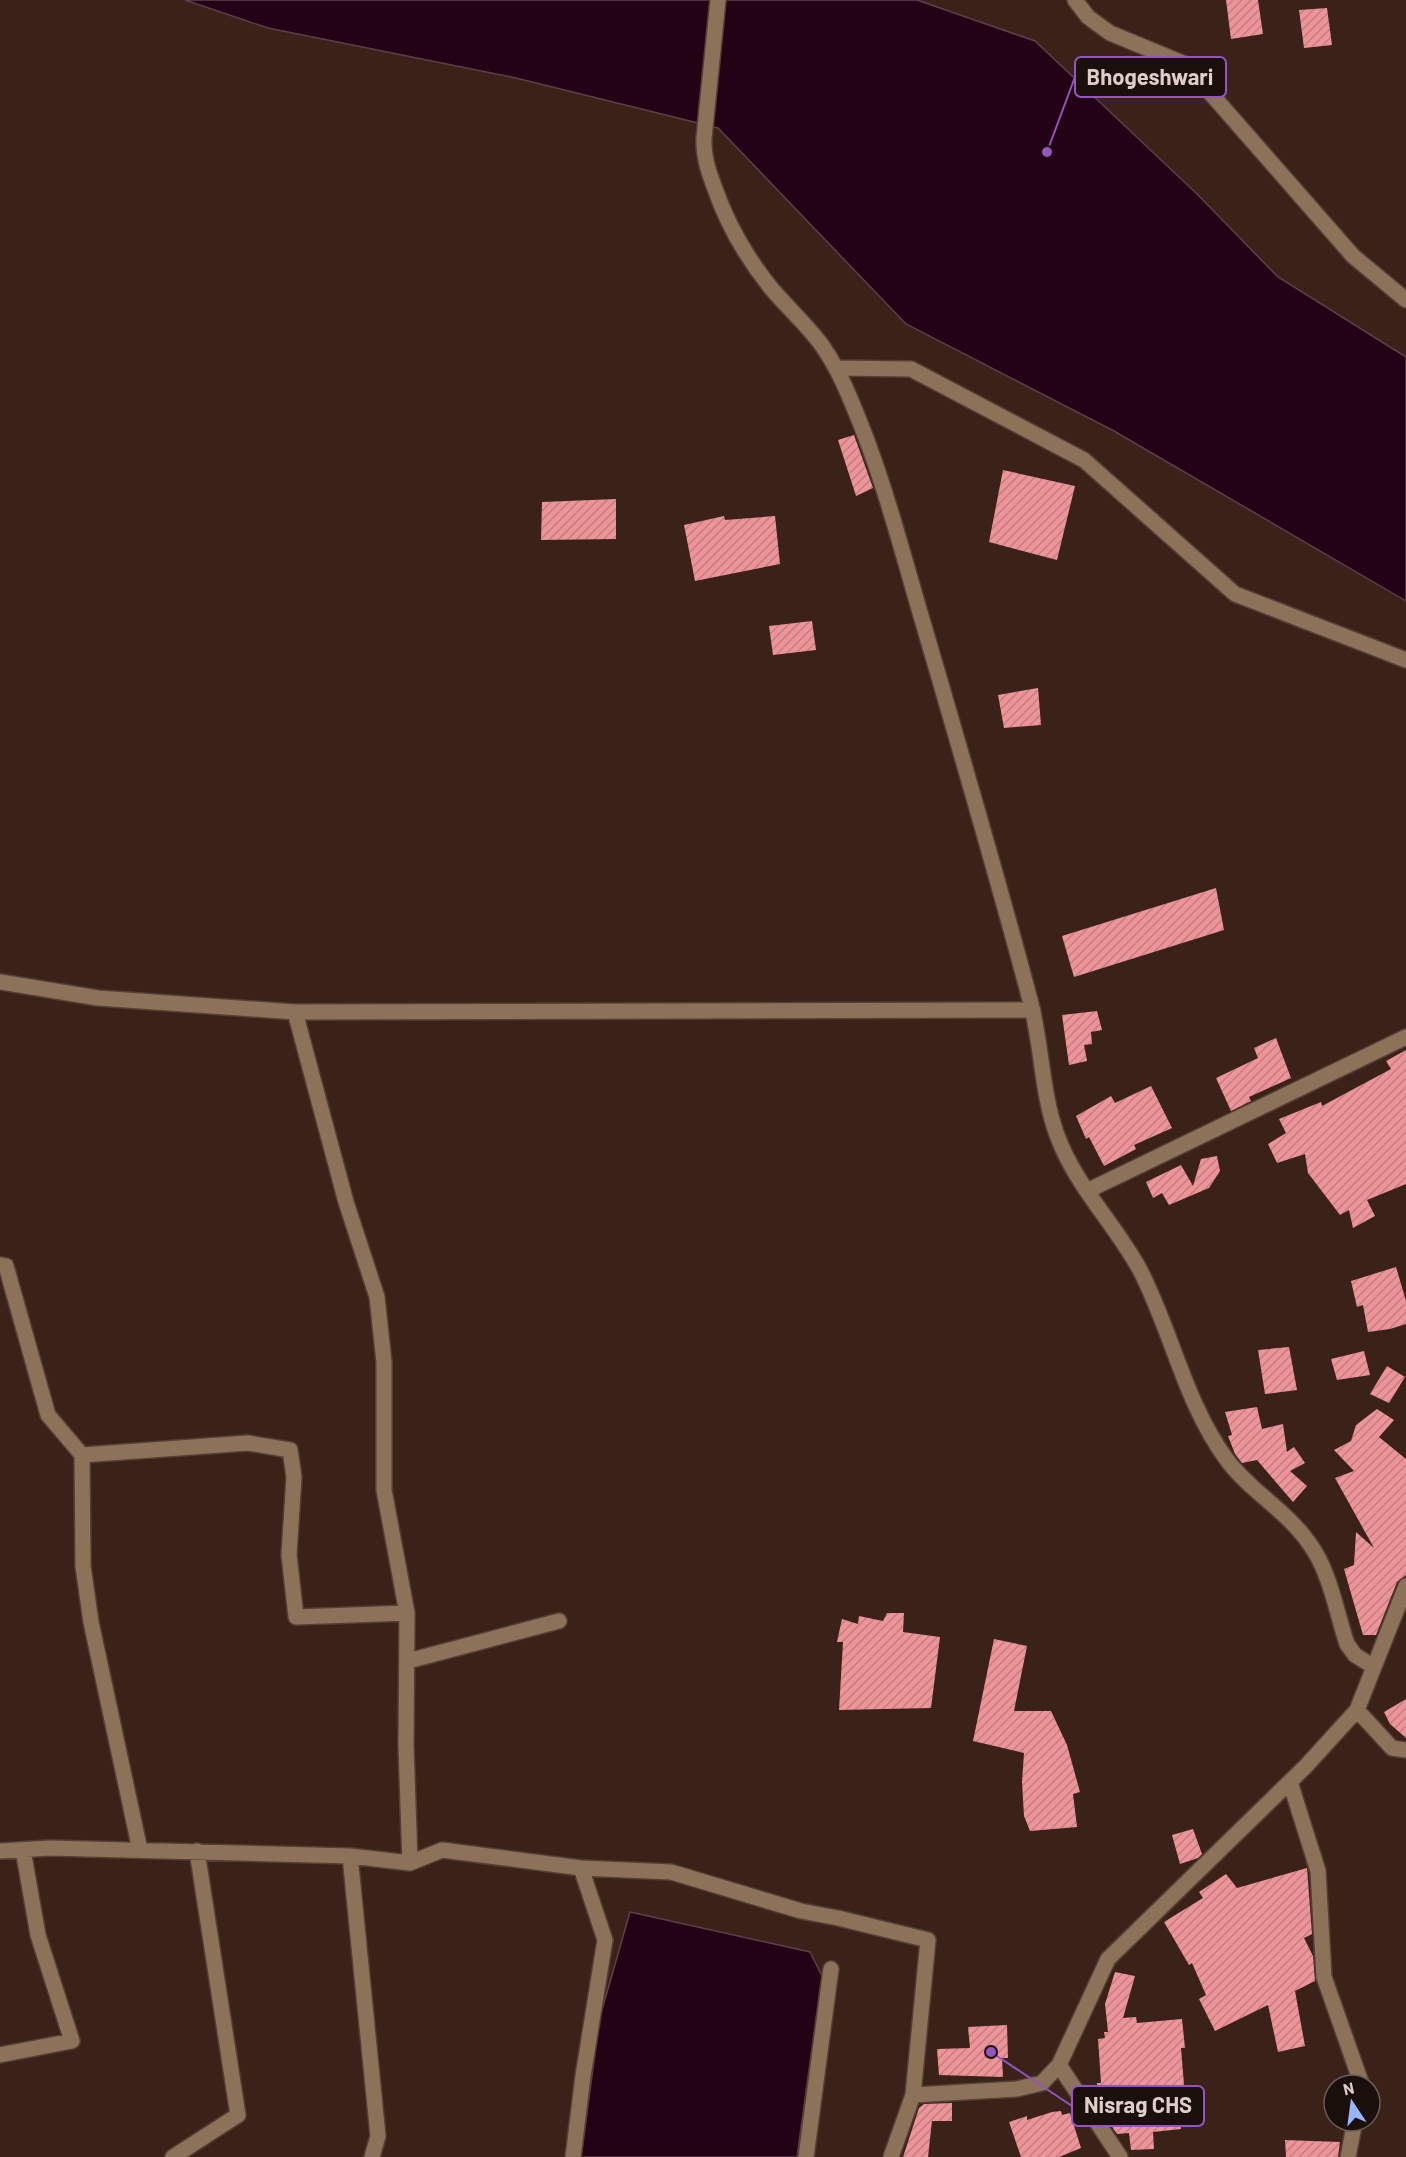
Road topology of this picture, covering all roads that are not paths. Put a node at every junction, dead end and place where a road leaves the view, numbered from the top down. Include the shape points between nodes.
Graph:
1 (718, 0) edge
2 (1074, 0) edge
3 (1406, 300) edge
4 (836, 368) junction
5 (1406, 660) edge
6 (0, 981) edge
7 (1033, 1010) junction
8 (295, 1012) junction
9 (1406, 1037) edge
10 (1088, 1191) junction
11 (0, 1265) edge
12 (82, 1455) junction
13 (1406, 1586) edge
14 (407, 1613) junction
15 (559, 1621) dead end
16 (408, 1661) junction
17 (1374, 1667) junction
18 (1357, 1710) junction
19 (1406, 1750) edge
20 (1290, 1782) junction
21 (23, 1850) junction
22 (140, 1850) junction
23 (0, 1851) edge
24 (197, 1851) junction
25 (350, 1856) junction
26 (410, 1863) junction
27 (582, 1868) junction
28 (831, 1969) dead end
29 (0, 2055) edge
30 (1059, 2065) junction
31 (1358, 2073) edge
32 (913, 2095) junction
33 (1353, 2133) edge
34 (173, 2157) edge
35 (372, 2157) edge
36 (573, 2157) edge
37 (806, 2157) edge
38 (891, 2157) edge
39 (1120, 2157) edge
40 (1348, 2157) edge

1 - 4 street via 704,158 740,244
2 - 3 street via 1088,17 1110,33 1185,64 1353,256
4 - 5 street via 911,369 1083,460 1235,594
4 - 7 street via 882,484
6 - 8 street via 98,998
7 - 8 street
7 - 10 street via 1055,1131
8 - 14 street via 346,1202 377,1297 384,1362 384,1490
9 - 10 street
10 - 17 street via 1140,1270 1212,1436 1228,1461 1310,1544 1321,1563 1347,1644 1355,1655
11 - 12 street via 6,1266 48,1415
12 - 14 street via 248,1443 290,1450 294,1477 289,1555 297,1617
12 - 22 street via 83,1566
13 - 17 street
14 - 16 street
15 - 16 street
16 - 26 street
17 - 18 street
18 - 19 street via 1392,1748
18 - 20 street
20 - 30 street via 1108,1959
20 - 31 street via 1318,1871 1324,1977
21 - 22 street
21 - 23 street
21 - 29 street via 38,1935 72,2041
22 - 24 street
24 - 25 street
24 - 34 street via 238,2115
25 - 26 street
25 - 35 street via 378,2136
26 - 27 street via 442,1850
27 - 32 street via 671,1872 801,1911 928,1940
27 - 36 street via 605,1940
28 - 37 street
30 - 32 street via 1042,2083 1017,2089
30 - 39 street
32 - 38 street
33 - 40 street

